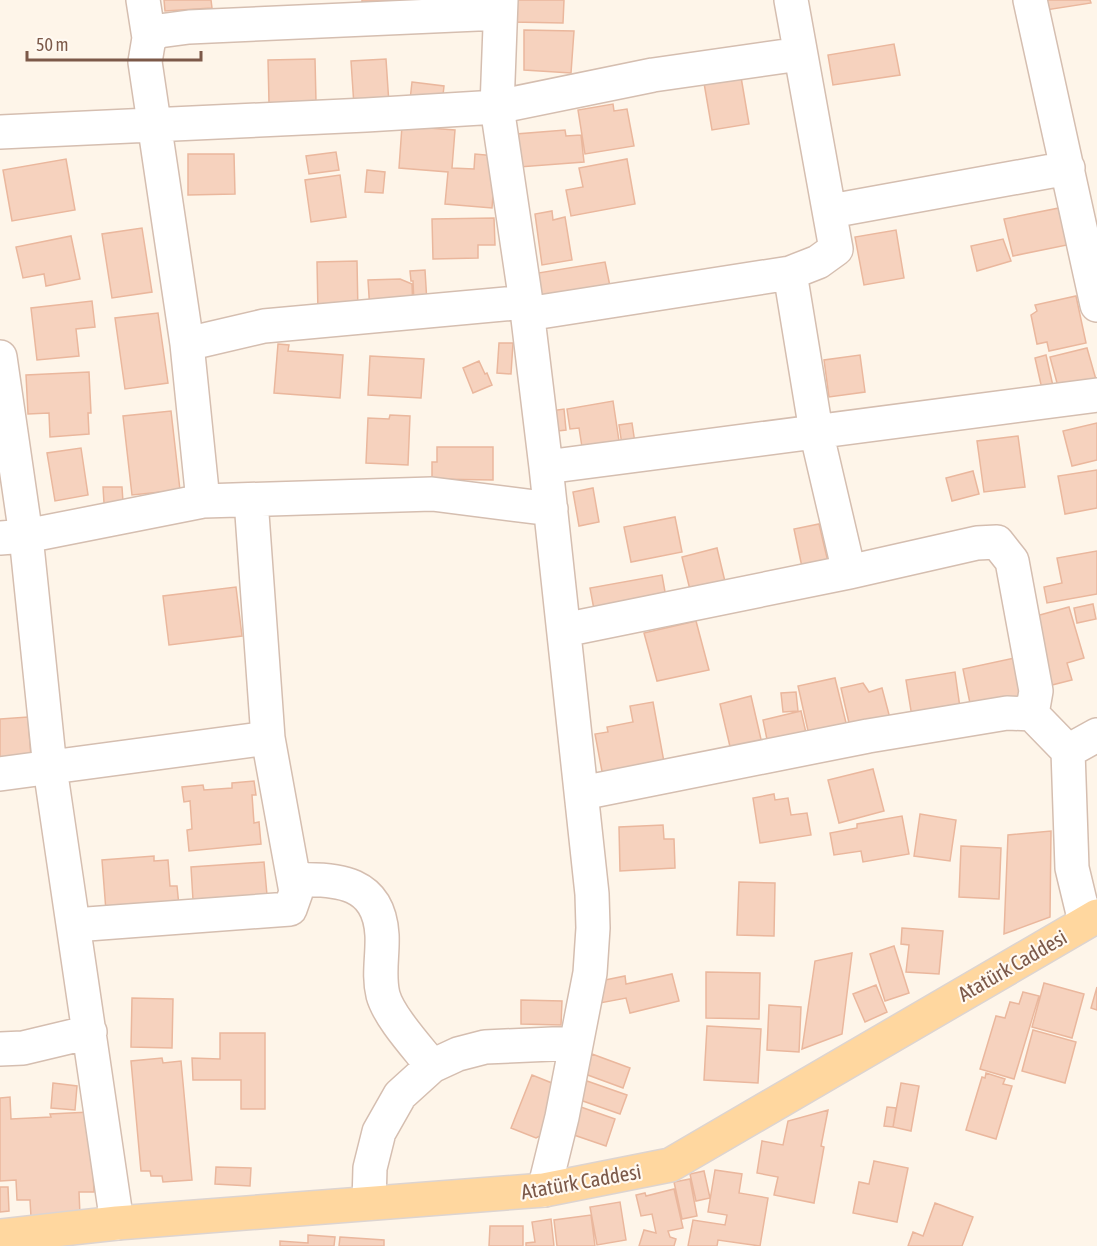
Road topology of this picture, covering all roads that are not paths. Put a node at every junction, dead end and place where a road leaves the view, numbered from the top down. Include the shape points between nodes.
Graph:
1 (143, 0) edge
2 (791, 0) edge
3 (1030, 0) edge
4 (500, 6) edge
5 (148, 38) junction
6 (800, 54) junction
7 (497, 107) junction
8 (155, 124) junction
9 (0, 132) edge
10 (1068, 168) junction
11 (831, 212) junction
12 (790, 273) junction
13 (1097, 305) edge
14 (526, 308) junction
15 (187, 344) junction
16 (0, 357) edge
17 (1097, 395) edge
18 (816, 431) junction
19 (546, 467) junction
20 (251, 500) junction
21 (203, 501) junction
22 (551, 508) junction
23 (13, 537) edge
24 (849, 572) junction
25 (564, 630) junction
26 (1032, 714) junction
27 (1097, 735) edge
28 (268, 738) junction
29 (1068, 752) junction
30 (50, 768) junction
31 (0, 774) edge
32 (582, 793) junction
33 (295, 880) junction
34 (1091, 919) edge
35 (74, 925) junction
36 (90, 1032) junction
37 (575, 1043) junction
38 (0, 1049) edge
39 (432, 1066) junction
40 (544, 1190) junction
41 (369, 1203) junction
42 (117, 1223) junction
43 (0, 1236) edge

1 - 5 street
2 - 6 street
3 - 10 street
4 - 5 street via 189,27 159,31
4 - 7 street
5 - 8 street via 145,62
6 - 7 street via 653,75
6 - 11 street
7 - 8 street
7 - 14 street
8 - 9 street
8 - 15 street
10 - 11 street
10 - 13 street
11 - 12 street via 836,249
12 - 14 street
12 - 18 street
14 - 15 street via 264,326
14 - 19 street
15 - 21 street
16 - 23 street
17 - 18 street
18 - 19 street
18 - 24 street
19 - 22 street
20 - 21 street
20 - 22 street via 432,495
20 - 28 street
21 - 23 street
22 - 25 street
23 - 30 street
24 - 25 street
24 - 26 street via 997,542 1012,561 1036,691
25 - 32 street
26 - 29 street
26 - 32 street via 1007,713 868,736
27 - 29 street
28 - 30 street
28 - 33 street
29 - 34 street via 1072,868
30 - 31 street
30 - 35 street
32 - 37 street via 593,928 590,973
33 - 35 street via 296,892 290,909
33 - 39 street via 341,881 355,887 372,903 380,918 383,995
34 - 40 main road, Atatürk Caddesi via 670,1165
35 - 36 street
36 - 38 street via 23,1048
36 - 42 street
37 - 39 street via 486,1047
37 - 40 street
39 - 41 street via 400,1095 379,1132 370,1168
40 - 41 main road, Atatürk Caddesi
41 - 42 main road, Atatürk Caddesi
42 - 43 main road, Atatürk Caddesi

